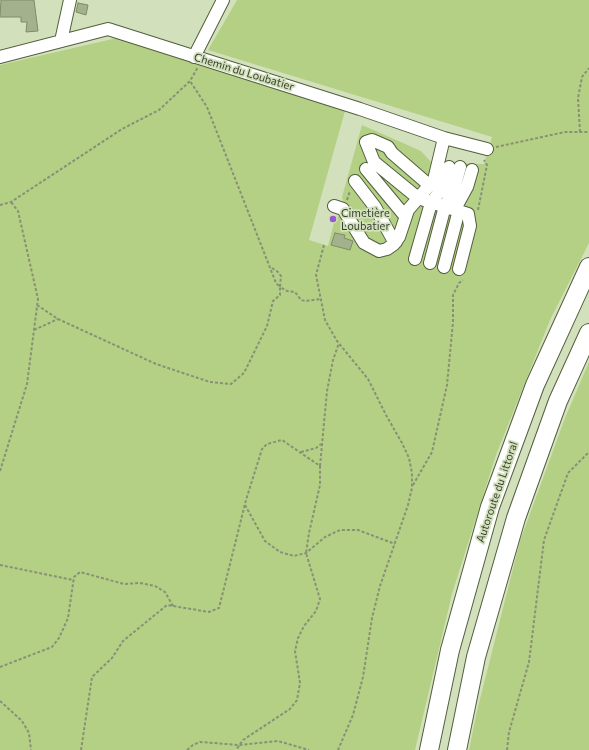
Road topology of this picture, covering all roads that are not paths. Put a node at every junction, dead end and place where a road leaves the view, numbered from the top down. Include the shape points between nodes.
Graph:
1 (70, 0) edge
2 (223, 0) edge
3 (61, 41) junction
4 (0, 57) edge
5 (198, 58) junction
6 (444, 138) junction
7 (484, 148) road end
8 (366, 169) dead end
9 (355, 181) dead end
10 (429, 185) junction
11 (418, 198) junction
12 (432, 203) junction
13 (334, 206) dead end
14 (453, 208) junction
15 (405, 216) junction
16 (396, 242) junction
17 (415, 259) dead end
18 (430, 263) dead end
19 (444, 267) dead end
20 (589, 267) edge
21 (461, 274) road end
22 (589, 333) edge
23 (429, 750) edge
24 (457, 750) edge

1 - 3 street
2 - 5 street
3 - 4 street, Chemin du Loubatier
3 - 5 street, Chemin du Loubatier via 108,29
5 - 6 street, Chemin du Loubatier
6 - 7 street, Chemin du Loubatier
6 - 10 street via 437,173
8 - 15 street
9 - 16 street
10 - 11 street
10 - 11 street via 388,147 372,140 366,142 374,162
11 - 12 street
11 - 15 street
12 - 14 street
12 - 14 street via 460,168 468,187
12 - 17 street
13 - 16 street via 343,209 360,237 371,248 387,249
14 - 18 street
14 - 19 street
14 - 21 street via 468,214 470,219
15 - 16 street
20 - 23 highway, Autoroute du Littoral via 536,385 490,507 450,650
22 - 24 highway via 558,400 516,518 476,657

